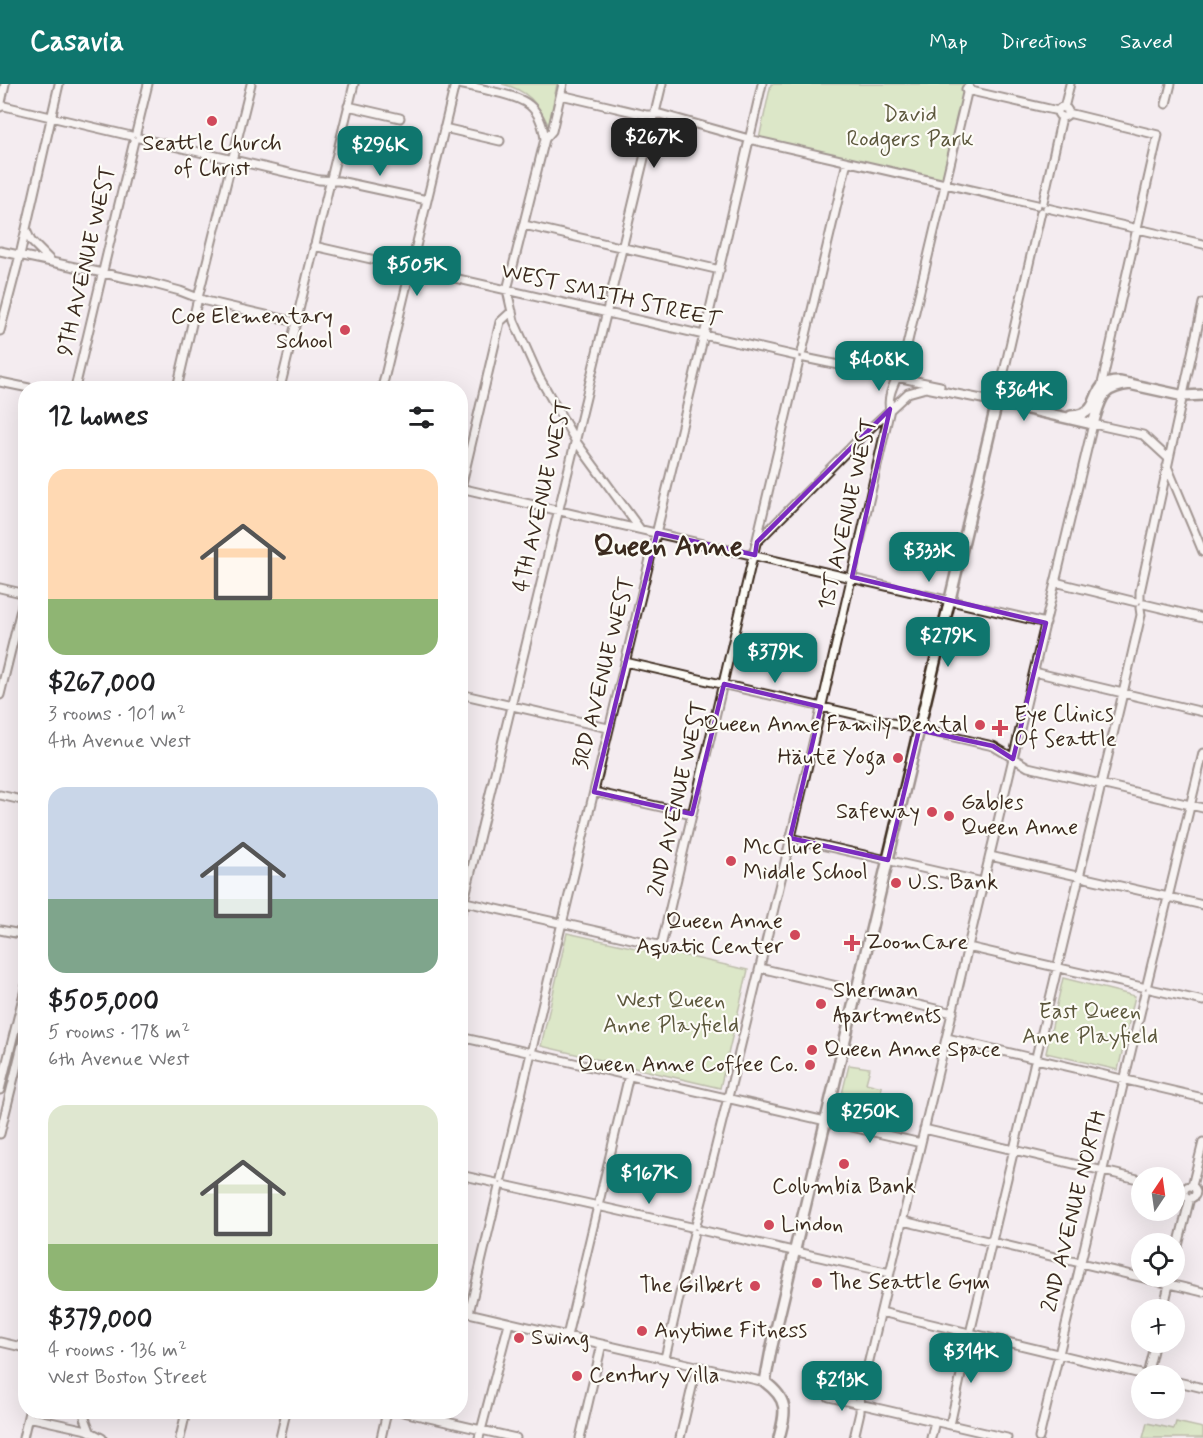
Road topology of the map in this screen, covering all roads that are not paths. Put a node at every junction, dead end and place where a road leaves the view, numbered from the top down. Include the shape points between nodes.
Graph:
1 (5, 84) edge
2 (59, 84) edge
3 (148, 84) edge
4 (251, 84) edge
5 (354, 84) edge
6 (456, 84) edge
7 (563, 84) edge
8 (662, 84) edge
9 (762, 84) edge
10 (1070, 84) edge
11 (1171, 84) edge
12 (969, 89) edge
13 (561, 95) junction
14 (1166, 104) dead end
15 (0, 106) edge
16 (348, 106) junction
17 (1063, 112) junction
18 (654, 114) junction
19 (52, 117) junction
20 (400, 118) dead end
21 (444, 128) junction
22 (135, 137) junction
23 (545, 139) junction
24 (749, 139) junction
25 (500, 141) dead end
26 (233, 159) junction
27 (847, 162) junction
28 (330, 180) junction
29 (945, 184) junction
30 (427, 200) junction
31 (1042, 207) junction
32 (524, 225) junction
33 (1138, 228) junction
34 (26, 229) junction
35 (1203, 244) edge
36 (314, 246) junction
37 (623, 248) junction
38 (0, 251) edge
39 (20, 255) junction
40 (53, 262) junction
41 (411, 268) junction
42 (720, 270) junction
43 (103, 273) junction
44 (507, 290) junction
45 (198, 298) junction
46 (1203, 303) edge
47 (512, 311) junction
48 (606, 313) junction
49 (296, 322) junction
50 (0, 331) edge
51 (704, 335) junction
52 (800, 357) junction
53 (897, 378) junction
54 (77, 381) edge
55 (179, 381) edge
56 (282, 381) edge
57 (384, 381) edge
58 (0, 382) edge
59 (1131, 384) junction
60 (18, 386) edge
61 (1101, 387) junction
62 (959, 393) junction
63 (1203, 395) edge
64 (1184, 396) junction
65 (997, 402) junction
66 (890, 409) junction
67 (1057, 416) junction
68 (1093, 424) junction
69 (575, 440) junction
70 (468, 460) edge
71 (1168, 462) junction
72 (468, 490) edge
73 (559, 510) junction
74 (640, 529) junction
75 (657, 533) junction
76 (758, 542) junction
77 (1203, 552) edge
78 (755, 555) junction
79 (852, 577) junction
80 (1055, 582) junction
81 (0, 588) edge
82 (18, 591) edge
83 (950, 600) junction
84 (1140, 603) junction
85 (1203, 618) edge
86 (18, 621) edge
87 (1046, 623) junction
88 (625, 662) junction
89 (1034, 672) junction
90 (724, 684) junction
91 (1123, 693) junction
92 (0, 695) edge
93 (468, 696) edge
94 (512, 706) junction
95 (821, 707) junction
96 (1203, 712) edge
97 (609, 728) junction
98 (919, 729) junction
99 (1203, 753) edge
100 (1013, 759) junction
101 (1102, 784) junction
102 (594, 792) junction
103 (0, 795) edge
104 (18, 799) edge
105 (1191, 805) junction
106 (1203, 808) edge
107 (692, 814) junction
108 (790, 838) junction
109 (990, 856) junction
110 (888, 860) junction
111 (1079, 877) junction
112 (468, 878) edge
113 (983, 882) junction
114 (1168, 897) junction
115 (468, 903) edge
116 (1203, 905) edge
117 (562, 924) junction
118 (0, 930) edge
119 (18, 934) edge
120 (968, 947) junction
121 (760, 968) junction
122 (1058, 968) junction
123 (1146, 988) junction
124 (856, 990) junction
125 (1203, 1001) edge
126 (18, 1013) edge
127 (953, 1013) junction
128 (947, 1038) junction
129 (468, 1039) edge
130 (531, 1053) junction
131 (1036, 1059) junction
132 (18, 1061) edge
133 (2, 1068) edge
134 (629, 1075) junction
135 (1125, 1079) junction
136 (0, 1090) edge
137 (727, 1098) junction
138 (1203, 1098) edge
139 (825, 1121) junction
140 (924, 1129) junction
141 (0, 1134) edge
142 (1203, 1142) edge
143 (921, 1143) junction
144 (1015, 1150) junction
145 (1103, 1171) junction
146 (468, 1177) edge
147 (1131, 1177) edge
148 (500, 1183) junction
149 (1195, 1193) edge
150 (598, 1206) junction
151 (903, 1221) junction
152 (695, 1229) junction
153 (1183, 1233) edge
154 (993, 1242) junction
155 (794, 1252) junction
156 (1080, 1263) junction
157 (890, 1273) junction
158 (1131, 1273) edge
159 (1185, 1285) edge
160 (1203, 1292) edge
161 (881, 1312) junction
162 (469, 1313) joint
163 (509, 1323) junction
164 (970, 1333) junction
165 (567, 1336) junction
166 (0, 1342) edge
167 (602, 1344) junction
168 (18, 1346) edge
169 (1058, 1354) junction
170 (664, 1358) junction
171 (698, 1366) junction
172 (1131, 1371) edge
173 (765, 1382) junction
174 (1185, 1384) edge
175 (1203, 1388) edge
176 (829, 1397) dead end
177 (860, 1404) junction
178 (27, 1419) edge
179 (46, 1419) edge
180 (85, 1419) edge
181 (184, 1419) edge
182 (284, 1419) edge
183 (385, 1419) edge
184 (433, 1419) edge
185 (935, 1421) junction
186 (950, 1425) junction
187 (481, 1430) junction
188 (90, 1431) junction
189 (23, 1438) edge
190 (102, 1438) edge
191 (180, 1438) edge
192 (280, 1438) edge
193 (381, 1438) edge
194 (479, 1438) edge
195 (516, 1438) edge
196 (580, 1438) edge
197 (680, 1438) edge
198 (780, 1438) edge
199 (854, 1438) edge
200 (931, 1438) edge
201 (1003, 1438) edge
202 (1039, 1438) edge

1 - 15 street
2 - 19 street
3 - 22 street, 9TH AVENUE WEST
4 - 26 street
5 - 16 street
6 - 21 street
6 - 23 street via 526,101 539,116
7 - 13 street
8 - 18 street, 4TH AVENUE WEST
9 - 24 street, 3RD AVENUE WEST
10 - 17 street
11 - 14 street
12 - 17 street
12 - 29 street, 1ST AVENUE WEST
13 - 18 street
13 - 23 street via 552,131
15 - 19 street
16 - 20 street
16 - 28 street
17 - 31 street
17 - 33 street via 1158,135
18 - 24 street
18 - 37 street, 4TH AVENUE WEST
19 - 22 street
19 - 34 street
21 - 25 street
21 - 30 street
22 - 26 street
22 - 43 street, 9TH AVENUE WEST
23 - 32 street
24 - 27 street
24 - 42 street, 3RD AVENUE WEST
26 - 28 street
26 - 45 street
27 - 29 street
27 - 52 street
28 - 30 street
28 - 36 street
29 - 31 street
29 - 53 street, 1ST AVENUE WEST
30 - 41 street
31 - 33 street
31 - 65 street
32 - 37 street
32 - 44 street
33 - 35 street
33 - 61 street
34 - 39 street
34 - 40 street via 31,241
36 - 41 street, WEST SMITH STREET
36 - 49 street
37 - 42 street
37 - 48 street, 4TH AVENUE WEST
38 - 39 street
39 - 40 street
39 - 50 street
40 - 43 street
41 - 44 street, WEST SMITH STREET
41 - 57 street
42 - 51 street, 3RD AVENUE WEST
43 - 45 street
43 - 54 street, 9TH AVENUE WEST
44 - 47 street
44 - 48 street, WEST SMITH STREET
45 - 49 street
45 - 55 street
46 - 64 street
47 - 69 street via 539,377
47 - 70 street via 501,322
48 - 51 street, WEST SMITH STREET
48 - 69 street, 4TH AVENUE WEST
49 - 56 street
51 - 52 street, WEST SMITH STREET
51 - 75 street, 3RD AVENUE WEST
52 - 53 street, WEST SMITH STREET
52 - 76 street
53 - 62 street, WEST SMITH STREET
53 - 66 street, 1ST AVENUE WEST
58 - 60 street
59 - 61 main road via 1114,382
59 - 64 main road
59 - 68 main road via 1107,391
61 - 67 main road via 1086,414
62 - 65 street, WEST SMITH STREET
62 - 66 street, WEST SMITH STREET via 916,389
63 - 64 main road
64 - 71 street
65 - 67 main road
65 - 83 main road
66 - 76 street, WEST SMITH STREET
66 - 79 street, 1ST AVENUE WEST
67 - 68 main road
68 - 71 street via 1143,435
68 - 80 street
69 - 73 street, 4TH AVENUE WEST
69 - 74 street
71 - 77 street
71 - 84 street
72 - 73 street
73 - 74 street
73 - 94 street, 4TH AVENUE WEST
74 - 75 street
75 - 78 street
75 - 88 street, 3RD AVENUE WEST
76 - 78 street, 2ND AVENUE WEST
78 - 79 street
78 - 90 street, 2ND AVENUE WEST
79 - 83 street
79 - 95 street, 1ST AVENUE WEST
80 - 84 street
80 - 87 street
81 - 82 street
83 - 87 street
83 - 98 main road
84 - 85 street
84 - 91 street via 1141,615
86 - 92 street
87 - 89 street
88 - 90 street
88 - 97 street, 3RD AVENUE WEST
89 - 91 street
89 - 100 street
90 - 95 street
90 - 107 street, 2ND AVENUE WEST
91 - 96 street
91 - 101 street
93 - 94 street
94 - 97 street
94 - 112 street, 4TH AVENUE WEST
95 - 98 street
95 - 108 street, 1ST AVENUE WEST
97 - 102 street, 3RD AVENUE WEST
98 - 100 street via 993,746
98 - 110 main road
99 - 105 street, 2ND AVENUE NORTH
100 - 101 street via 1028,767
100 - 109 street
101 - 105 street
101 - 111 street
102 - 107 street
102 - 117 street, 3RD AVENUE WEST
103 - 104 street
105 - 106 street
105 - 114 street, 2ND AVENUE NORTH
107 - 117 street, 2ND AVENUE WEST via 660,945
108 - 110 street
108 - 121 street, 1ST AVENUE WEST
109 - 111 street
109 - 113 street
110 - 113 street
110 - 124 main road
111 - 114 street
111 - 122 street
113 - 120 street
114 - 116 street
114 - 123 street, 2ND AVENUE NORTH
115 - 117 street
117 - 130 street, 3RD AVENUE WEST
118 - 119 street
120 - 122 street
120 - 127 street
121 - 124 street
121 - 137 street, 1ST AVENUE WEST
122 - 123 street
122 - 131 street
123 - 125 street
123 - 135 street, 2ND AVENUE NORTH
124 - 127 street
124 - 139 main road
126 - 133 street
127 - 128 street
128 - 131 street
128 - 140 street
129 - 130 street
130 - 134 street
130 - 148 street, 3RD AVENUE WEST
131 - 135 street
131 - 144 street
132 - 141 street
133 - 136 street
134 - 137 street
134 - 150 street
135 - 138 street
135 - 145 street, 2ND AVENUE NORTH
137 - 139 street
137 - 152 street, 1ST AVENUE WEST
139 - 143 street
139 - 155 main road
140 - 143 street
140 - 144 street
142 - 149 street
143 - 151 street
144 - 145 street
144 - 154 street
145 - 147 street
145 - 156 street, 2ND AVENUE NORTH
146 - 148 street
148 - 150 street
148 - 162 street, 3RD AVENUE WEST
149 - 153 street
150 - 152 street
150 - 165 street
151 - 154 street
151 - 157 street
152 - 155 street
152 - 170 street, 1ST AVENUE WEST
154 - 156 street
154 - 164 street
155 - 157 street
155 - 173 main road
156 - 158 street
156 - 169 street, 2ND AVENUE NORTH
157 - 161 street
159 - 160 street
161 - 164 street
161 - 177 street
162 - 163 street
163 - 165 street
163 - 187 street
164 - 169 street
164 - 186 street
165 - 167 street
166 - 168 street
167 - 170 street
167 - 196 street
169 - 172 street
169 - 202 street, 2ND AVENUE NORTH
170 - 171 street
171 - 173 street
171 - 197 street
173 - 198 main road via 783,1401
174 - 175 street
176 - 177 street
177 - 185 street
177 - 199 street
178 - 189 street
179 - 188 street
180 - 188 street
181 - 191 street
182 - 192 street
183 - 193 street
184 - 187 street
185 - 186 street
185 - 200 street
186 - 201 street
187 - 194 street
187 - 195 street
188 - 190 street

